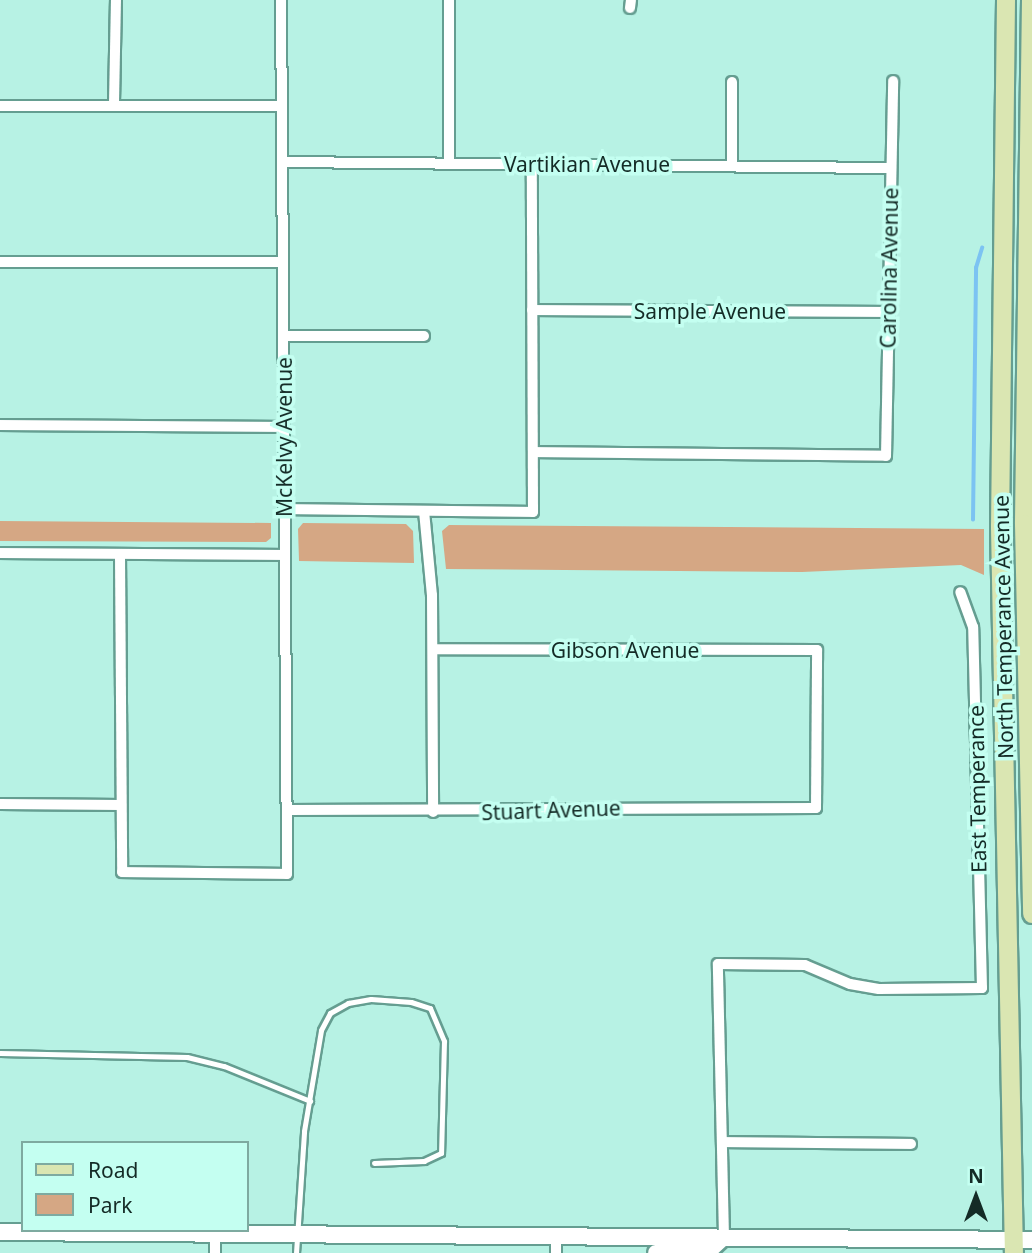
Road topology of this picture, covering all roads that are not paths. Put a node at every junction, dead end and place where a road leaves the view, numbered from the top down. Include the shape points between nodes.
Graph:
1 (116, 0) edge
2 (281, 0) edge
3 (449, 0) edge
4 (1006, 0) edge
5 (1031, 0) edge
6 (893, 81) dead end
7 (732, 82) dead end
8 (114, 103) junction
9 (0, 106) edge
10 (282, 106) junction
11 (282, 162) junction
12 (449, 163) junction
13 (532, 163) junction
14 (732, 165) junction
15 (891, 168) junction
16 (0, 262) edge
17 (283, 262) junction
18 (532, 310) junction
19 (888, 312) junction
20 (283, 335) junction
21 (424, 336) dead end
22 (0, 425) edge
23 (284, 427) junction
24 (533, 452) junction
25 (284, 509) junction
26 (424, 511) junction
27 (0, 554) edge
28 (284, 555) junction
29 (120, 556) junction
30 (960, 592) dead end
31 (433, 649) junction
32 (0, 804) edge
33 (121, 805) junction
34 (816, 808) joint
35 (286, 810) junction
36 (433, 812) junction
37 (1032, 914) edge
38 (0, 1053) edge
39 (310, 1101) junction
40 (722, 1142) junction
41 (911, 1144) dead end
42 (374, 1163) dead end
43 (0, 1232) edge
44 (215, 1234) junction
45 (296, 1234) junction
46 (556, 1236) junction
47 (724, 1237) junction
48 (1032, 1240) edge
49 (1014, 1247) edge
50 (215, 1253) edge
51 (296, 1253) edge
52 (556, 1253) edge
53 (656, 1253) edge

1 - 8 street
2 - 10 street, McKelvy Avenue
3 - 12 street
4 - 49 main road, North Temperance Avenue via 1000,527
5 - 37 main road, North Temperance Avenue via 1024,524
6 - 15 street, Carolina Avenue
7 - 14 street
8 - 9 street
8 - 10 street
10 - 11 street, McKelvy Avenue
11 - 12 street, Vartikian Avenue
11 - 17 street, McKelvy Avenue
12 - 13 street, Vartikian Avenue
13 - 14 street, Vartikian Avenue
13 - 18 street
14 - 15 street, Vartikian Avenue
15 - 19 street, Carolina Avenue
16 - 17 street
17 - 20 street, McKelvy Avenue
18 - 19 street, Sample Avenue
18 - 24 street
19 - 24 street, Carolina Avenue via 886,456
20 - 21 street
20 - 23 street, McKelvy Avenue
22 - 23 street
23 - 25 street, McKelvy Avenue
24 - 26 street via 533,512
25 - 26 street
25 - 28 street, McKelvy Avenue
26 - 31 street
27 - 29 street
28 - 29 street
28 - 35 street, McKelvy Avenue
29 - 33 street
30 - 40 street, East Temperance via 973,627 982,988 878,989 850,984 806,965 718,964
31 - 34 street, Gibson Avenue via 817,650
31 - 36 street
32 - 33 street
33 - 35 street, McKelvy Avenue via 122,872 287,874
34 - 36 street, Stuart Avenue
35 - 36 street, Stuart Avenue
38 - 39 lane via 187,1057 224,1066
39 - 42 lane via 321,1030 330,1013 348,1003 371,999 430,1008 444,1041 441,1153 424,1161
39 - 45 lane
40 - 41 street
40 - 47 street
43 - 44 main road
44 - 45 main road
44 - 50 street
45 - 46 main road
45 - 51 lane
46 - 47 main road
46 - 52 street
47 - 49 main road
47 - 53 main road via 712,1248
48 - 49 main road

